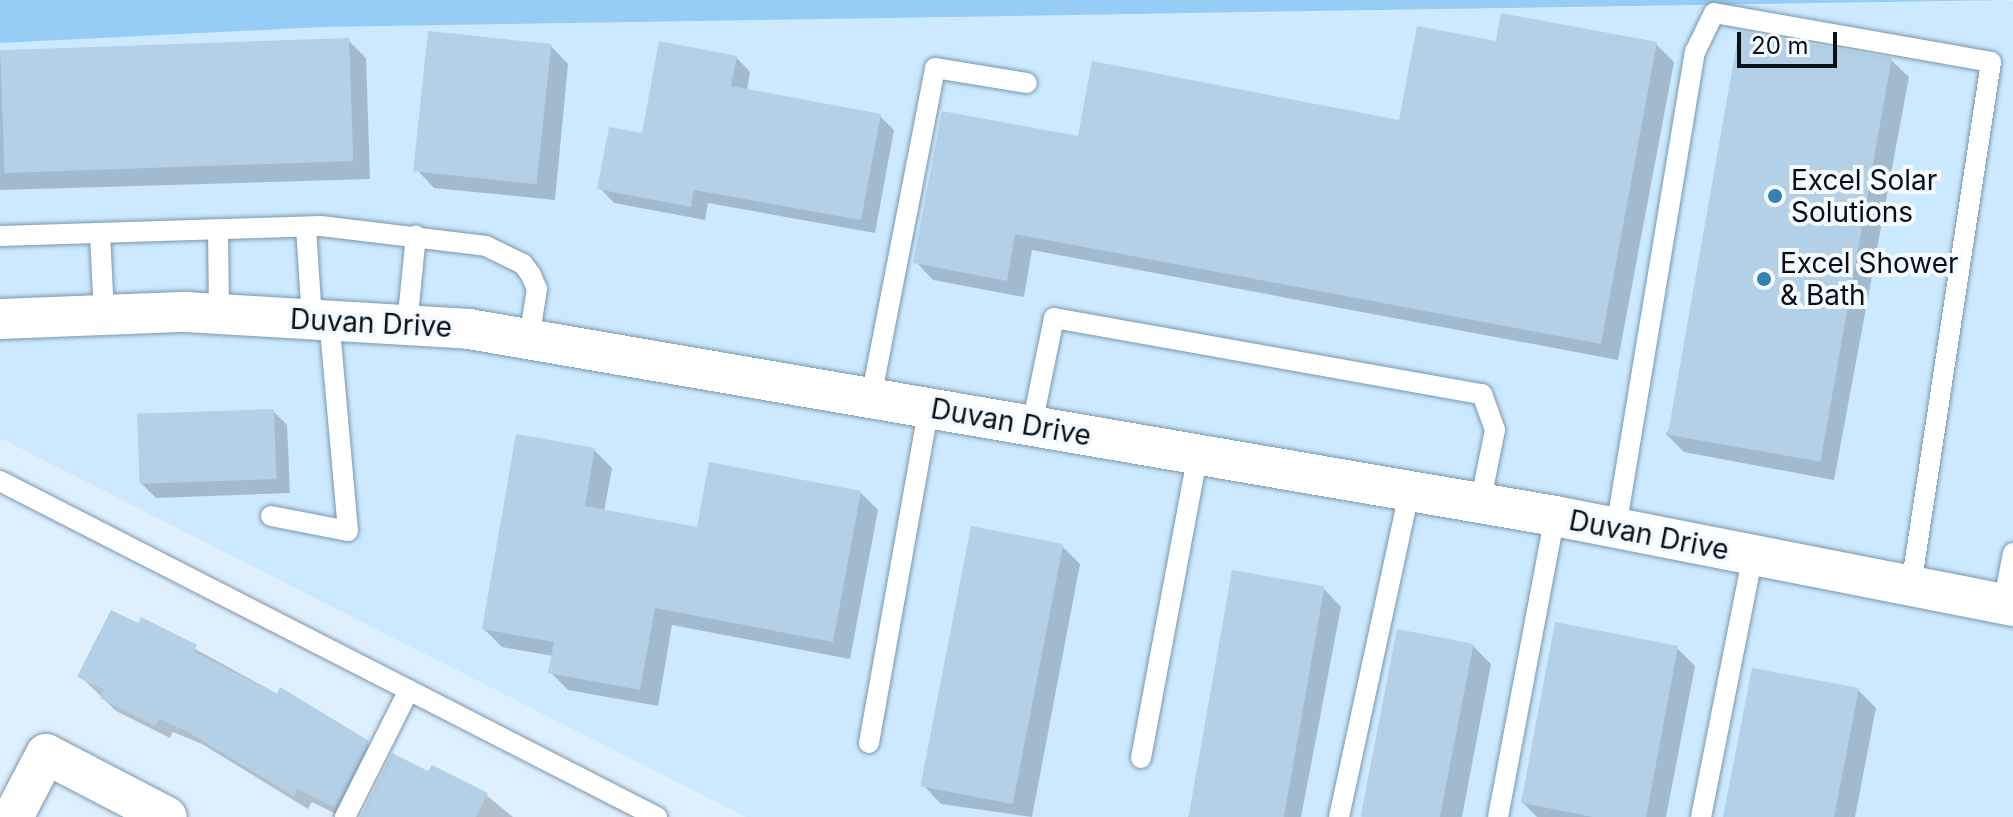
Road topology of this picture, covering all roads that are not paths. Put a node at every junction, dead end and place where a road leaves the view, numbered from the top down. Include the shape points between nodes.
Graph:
1 (1027, 83) dead end
2 (306, 227) junction
3 (218, 230) junction
4 (100, 233) junction
5 (416, 235) junction
6 (0, 236) edge
7 (219, 313) junction
8 (104, 315) junction
9 (0, 319) edge
10 (321, 320) junction
11 (407, 325) junction
12 (529, 339) junction
13 (871, 398) junction
14 (929, 407) junction
15 (1032, 425) junction
16 (1198, 454) junction
17 (0, 481) edge
18 (1409, 492) junction
19 (1480, 504) junction
20 (271, 516) dead end
21 (1555, 516) junction
22 (1616, 528) junction
23 (2013, 553) edge
24 (1753, 555) junction
25 (1911, 586) junction
26 (2008, 605) edge
27 (409, 690) junction
28 (869, 743) dead end
29 (1141, 758) dead end
30 (13, 817) edge
31 (167, 817) edge
32 (345, 817) edge
33 (657, 817) edge
34 (1339, 817) edge
35 (1498, 817) edge
36 (1701, 817) edge

1 - 13 lane via 935,68
2 - 3 lane
2 - 5 lane
2 - 10 lane
3 - 4 lane
3 - 7 lane
4 - 6 lane
4 - 8 lane
5 - 11 lane
5 - 12 lane via 486,246 523,264 537,289
7 - 8 street, Duvan Drive
7 - 10 street, Duvan Drive
8 - 9 street, Duvan Drive
10 - 11 street, Duvan Drive
10 - 20 lane via 348,531
11 - 12 street, Duvan Drive
12 - 13 street, Duvan Drive
13 - 14 street, Duvan Drive
14 - 15 street, Duvan Drive
14 - 28 lane
15 - 16 street, Duvan Drive
15 - 19 lane via 1054,318 1482,394 1495,430
16 - 18 street, Duvan Drive
16 - 29 lane
17 - 27 lane
18 - 19 street, Duvan Drive
18 - 34 lane
19 - 21 street, Duvan Drive
21 - 22 street, Duvan Drive
21 - 35 lane
22 - 24 street, Duvan Drive
22 - 25 lane via 1695,52 1714,13 1991,62
23 - 26 lane
24 - 25 street, Duvan Drive
24 - 36 lane
25 - 26 street, Duvan Drive
27 - 32 lane
27 - 33 lane
30 - 31 street via 46,754

